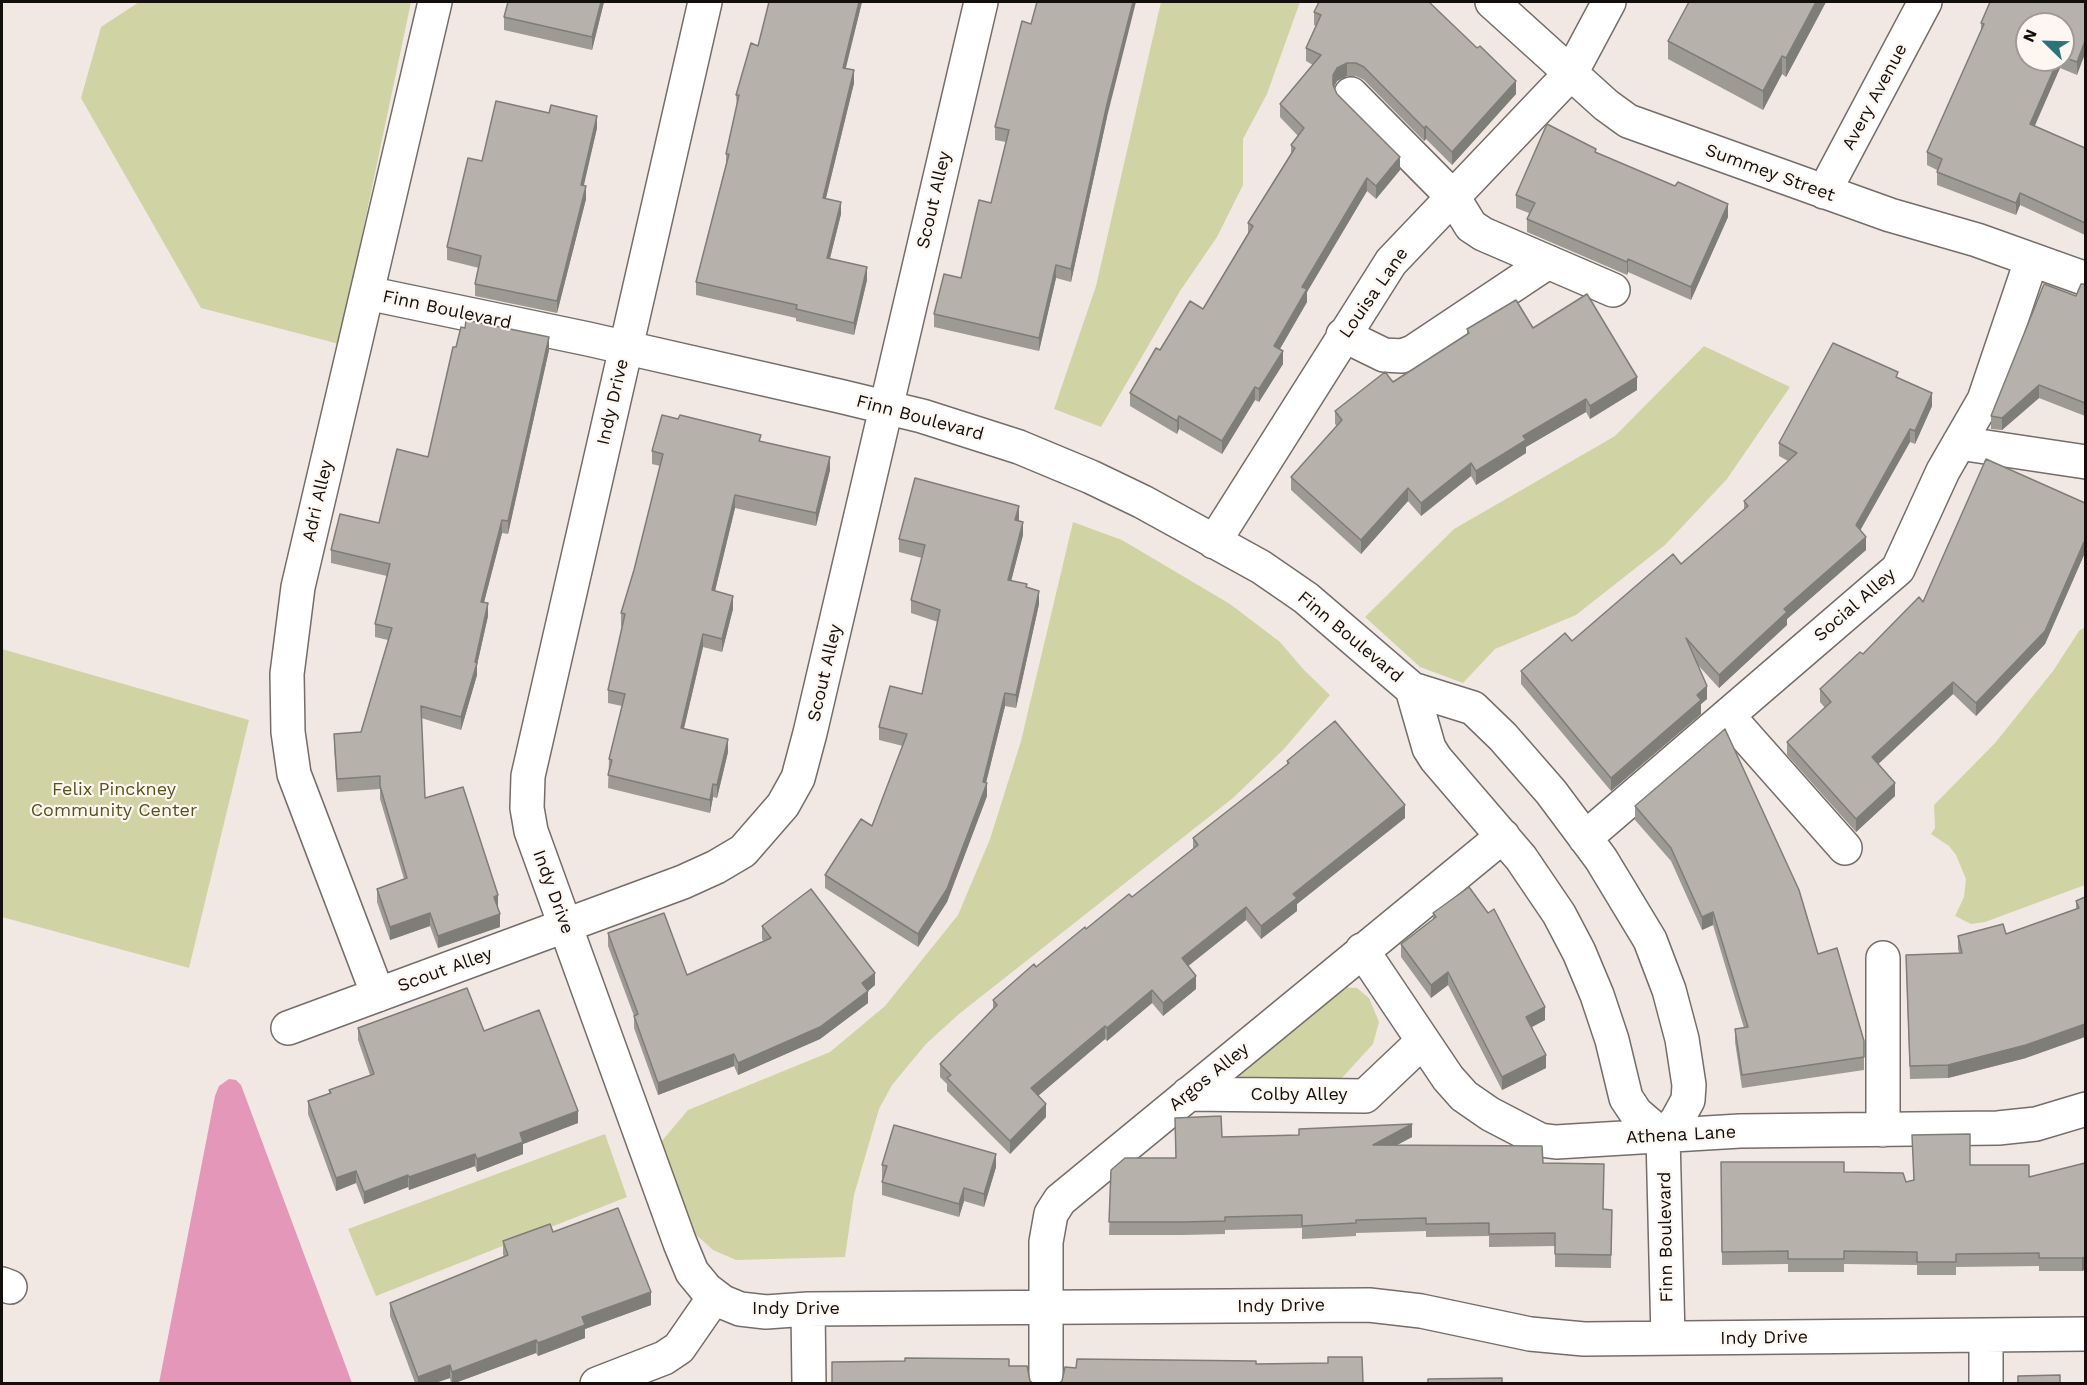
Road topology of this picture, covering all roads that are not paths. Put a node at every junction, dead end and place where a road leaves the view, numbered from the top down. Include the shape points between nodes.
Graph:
1 (435, 2) edge
2 (705, 2) edge
3 (981, 2) edge
4 (1492, 2) edge
5 (1609, 2) edge
6 (1925, 2) edge
7 (1571, 73) junction
8 (1351, 94) dead end
9 (1824, 192) junction
10 (1453, 197) junction
11 (2031, 261) junction
12 (1548, 262) junction
13 (2085, 279) edge
14 (1613, 290) dead end
15 (367, 293) junction
16 (1343, 335) junction
17 (626, 348) junction
18 (886, 408) junction
19 (1959, 443) junction
20 (2085, 462) edge
21 (1214, 542) junction
22 (1412, 689) junction
23 (1728, 716) junction
24 (1503, 836) junction
25 (1586, 838) junction
26 (1845, 848) dead end
27 (565, 926) junction
28 (1362, 950) junction
29 (1884, 958) dead end
30 (378, 995) junction
31 (288, 1028) dead end
32 (1423, 1041) junction
33 (1188, 1094) junction
34 (2085, 1109) edge
35 (1883, 1130) junction
36 (1664, 1136) junction
37 (715, 1296) junction
38 (1046, 1308) junction
39 (808, 1309) junction
40 (1986, 1335) junction
41 (2085, 1335) edge
42 (1668, 1338) junction
43 (597, 1383) edge
44 (808, 1383) edge
45 (1047, 1383) edge
46 (1986, 1383) edge

1 - 15 street, Adri Alley
2 - 17 street, Indy Drive
3 - 18 street, Scout Alley
4 - 7 street, Summey Street
5 - 7 street, Louisa Lane
6 - 9 street, Avery Avenue
7 - 9 street, Summey Street via 1628,121
7 - 10 street, Louisa Lane
8 - 10 street
9 - 11 street, Summey Street
10 - 12 street via 1471,226
10 - 16 street, Louisa Lane via 1391,262
11 - 13 street, Summey Street
11 - 19 street, Social Alley via 1984,399
12 - 14 street
12 - 16 street via 1402,356 1383,355
15 - 17 street, Finn Boulevard
15 - 30 street, Adri Alley via 298,587 287,686 294,774
16 - 21 street, Louisa Lane
17 - 18 street, Finn Boulevard
17 - 27 street, Indy Drive via 528,776 531,831
18 - 21 street, Finn Boulevard via 962,428 1080,472
18 - 27 street, Scout Alley via 810,733 798,778 783,805 743,850 716,867
19 - 20 street
19 - 23 street, Social Alley via 1898,569
21 - 22 street, Finn Boulevard via 1261,567 1306,598
22 - 24 street, Finn Boulevard via 1429,748
22 - 25 street, Finn Boulevard via 1473,708 1483,716
23 - 25 street, Social Alley
23 - 26 street
24 - 28 street, Argos Alley
24 - 36 street, Finn Boulevard via 1540,884 1579,952 1609,1029 1626,1098 1636,1113
25 - 36 street, Finn Boulevard via 1650,940 1682,1039 1688,1100
27 - 30 street, Scout Alley
27 - 37 street, Indy Drive via 680,1243 692,1272
28 - 32 street, Athena Lane
28 - 33 street, Argos Alley
29 - 35 street
30 - 31 street, Scout Alley
32 - 33 street, Colby Alley via 1365,1096
32 - 36 street, Athena Lane via 1464,1096 1540,1140
33 - 38 street, Argos Alley via 1060,1200 1048,1228
34 - 35 street, Athena Lane via 2036,1124 1998,1128
35 - 36 street, Athena Lane
36 - 42 street, Finn Boulevard
37 - 39 street, Indy Drive via 740,1309
37 - 43 street via 678,1348 664,1359
38 - 39 street, Indy Drive
38 - 42 street, Indy Drive via 1369,1305 1421,1311 1530,1334 1584,1339
38 - 45 street, Argos Alley
39 - 44 street
40 - 41 street, Indy Drive
40 - 42 street, Indy Drive
40 - 46 street

